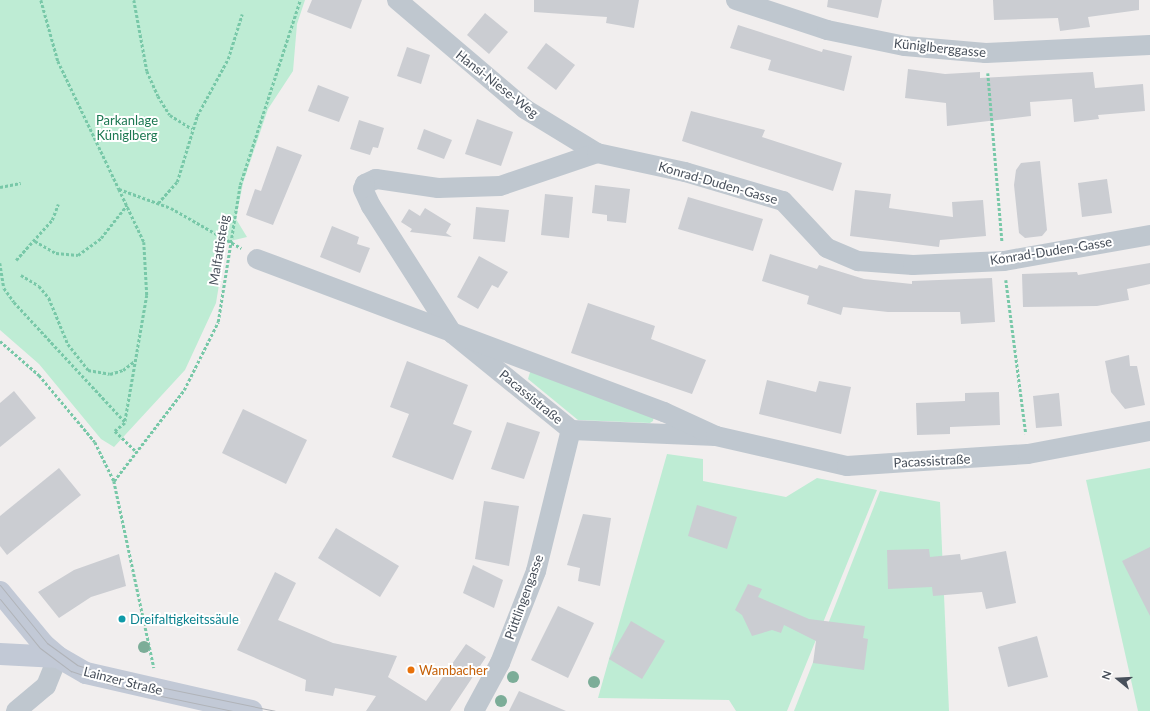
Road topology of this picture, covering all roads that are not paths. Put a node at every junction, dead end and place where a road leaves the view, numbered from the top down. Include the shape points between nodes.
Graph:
1 (397, 0) edge
2 (736, 0) edge
3 (1150, 45) edge
4 (597, 152) junction
5 (1150, 235) edge
6 (257, 259) road end
7 (453, 334) junction
8 (571, 430) junction
9 (1150, 431) edge
10 (716, 436) junction
11 (0, 592) edge
12 (0, 654) edge
13 (58, 658) junction
14 (16, 711) edge
15 (252, 711) edge
16 (474, 711) edge

1 - 4 street, Hansi-Niese-Weg via 525,109
2 - 3 street, Küniglberggasse via 827,30 905,46 986,53
4 - 5 street, Konrad-Duden-Gasse via 685,172 783,201 827,248 858,261 912,265 1004,261
4 - 7 street via 500,186 438,188 376,179 365,184 363,189 370,206
6 - 7 street, Pacassistraße
7 - 8 street, Pacassistraße
7 - 10 street, Pacassistraße via 664,412
8 - 10 street, Pacassistraße
8 - 16 street, Püttlingengasse via 536,571 500,663
9 - 10 street, Pacassistraße via 1028,454 847,466
11 - 13 main road, Lainzer Straße via 32,633
12 - 13 main road
13 - 14 street via 46,686
13 - 15 main road, Lainzer Straße via 86,673

